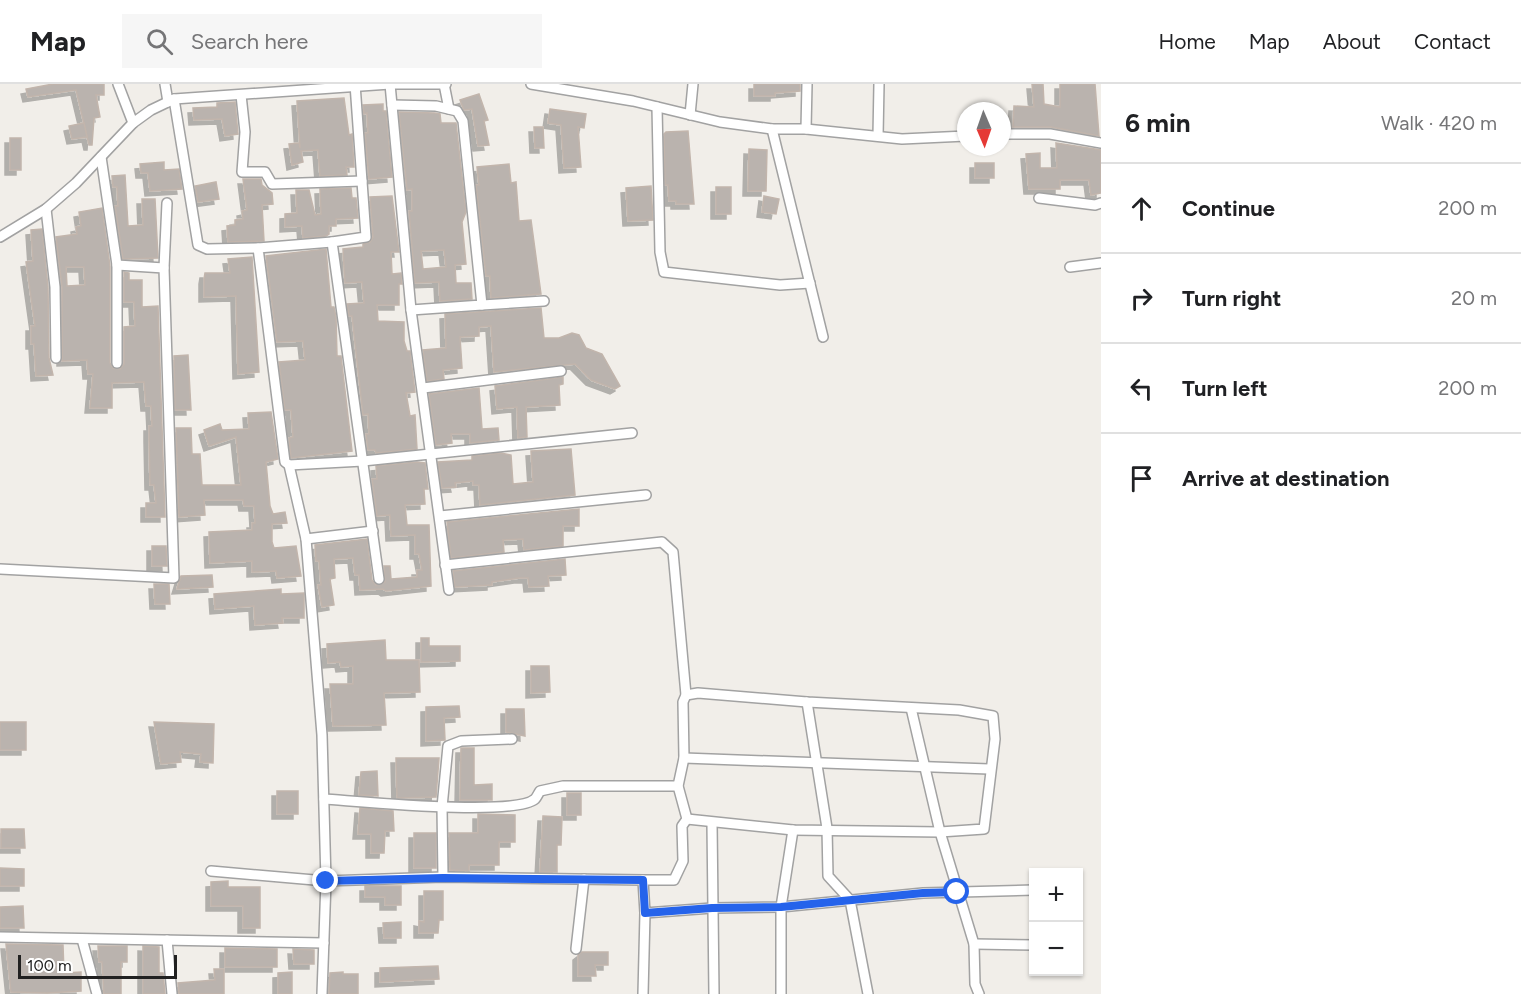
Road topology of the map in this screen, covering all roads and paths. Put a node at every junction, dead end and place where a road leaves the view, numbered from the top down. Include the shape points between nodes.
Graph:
1 (118, 84) edge
2 (165, 84) edge
3 (390, 84) edge
4 (445, 84) edge
5 (531, 84) edge
6 (693, 84) edge
7 (807, 84) edge
8 (879, 84) edge
9 (355, 86) edge
10 (269, 89) edge
11 (241, 95) junction
12 (171, 101) junction
13 (392, 105) junction
14 (657, 107) junction
15 (448, 109) junction
16 (690, 115) junction
17 (132, 123) junction
18 (772, 129) junction
19 (807, 129) junction
20 (1011, 134) edge
21 (878, 136) junction
22 (957, 136) edge
23 (1101, 143) edge
24 (101, 157) junction
25 (362, 181) junction
26 (1039, 198) dead end
27 (167, 202) dead end
28 (1101, 203) edge
29 (46, 209) junction
30 (0, 237) edge
31 (332, 242) junction
32 (258, 248) junction
33 (1101, 262) edge
34 (117, 265) junction
35 (1070, 267) dead end
36 (164, 268) junction
37 (810, 283) junction
38 (543, 302) dead end
39 (482, 305) junction
40 (411, 310) junction
41 (823, 337) dead end
42 (56, 358) dead end
43 (117, 363) dead end
44 (561, 371) dead end
45 (423, 388) junction
46 (632, 433) dead end
47 (431, 452) junction
48 (363, 461) junction
49 (289, 465) junction
50 (646, 495) dead end
51 (440, 516) junction
52 (373, 531) junction
53 (306, 539) junction
54 (445, 565) junction
55 (0, 569) edge
56 (380, 579) dead end
57 (449, 590) dead end
58 (686, 695) junction
59 (807, 702) junction
60 (911, 708) junction
61 (512, 739) dead end
62 (684, 758) junction
63 (818, 764) junction
64 (924, 769) junction
65 (989, 769) junction
66 (678, 786) junction
67 (324, 799) junction
68 (442, 807) junction
69 (687, 819) junction
70 (712, 823) junction
71 (827, 828) junction
72 (793, 830) junction
73 (940, 832) junction
74 (211, 871) dead end
75 (443, 878) junction
76 (584, 879) junction
77 (643, 880) junction
78 (326, 881) junction
79 (1029, 890) edge
80 (957, 892) junction
81 (850, 900) junction
82 (781, 907) junction
83 (712, 908) junction
84 (645, 913) junction
85 (0, 937) edge
86 (82, 939) junction
87 (167, 940) junction
88 (324, 943) junction
89 (974, 944) junction
90 (1029, 945) edge
91 (576, 949) dead end
92 (97, 994) edge
93 (172, 994) edge
94 (322, 994) edge
95 (643, 994) edge
96 (714, 994) edge
97 (781, 994) edge
98 (868, 994) edge
99 (979, 994) edge

1 - 17 street
2 - 12 street
3 - 4 street
3 - 9 street
3 - 13 street
4 - 15 street
5 - 14 street
6 - 16 street
7 - 19 street
8 - 21 street
9 - 10 street
9 - 25 street
10 - 11 street
11 - 12 street
11 - 25 street via 245,132 242,172 265,172 272,184
12 - 17 street
12 - 32 street via 198,245 207,249
13 - 15 street
13 - 40 street
14 - 16 street
14 - 37 street via 660,252 664,272 780,285
15 - 39 street via 457,111 463,121
16 - 18 street
17 - 24 street
18 - 19 street
18 - 37 street
19 - 21 street
20 - 23 street via 1050,134
21 - 22 street
24 - 29 street
24 - 34 street
25 - 31 street via 366,237
26 - 28 street
27 - 36 street
29 - 30 street
29 - 42 street via 55,287
31 - 32 street
31 - 48 street
32 - 49 street via 285,462
33 - 35 street
34 - 36 street
34 - 43 street
36 - 55 street via 174,579
37 - 41 street
38 - 39 street
39 - 40 street
40 - 45 street
44 - 45 street
45 - 47 street
46 - 47 street
47 - 48 street
47 - 51 street
48 - 49 street
48 - 52 street
49 - 53 street
50 - 51 street
51 - 54 street
52 - 53 street
52 - 56 street
53 - 67 street
54 - 57 street
54 - 58 street via 662,542 673,552
58 - 59 street
58 - 62 street via 682,702
59 - 60 street
59 - 63 street
60 - 64 street
60 - 65 street via 993,716 995,740
61 - 68 street via 450,744
62 - 63 street
62 - 66 street
63 - 64 street
63 - 71 street
64 - 65 street
64 - 73 street
65 - 73 street via 984,829
66 - 68 street via 563,786 540,791 534,800 518,805
66 - 69 street
67 - 68 street
67 - 78 street
68 - 75 street
69 - 70 street
69 - 77 street via 682,826 683,861 674,880
70 - 72 street
70 - 83 street
71 - 72 street
71 - 73 street
71 - 81 street via 828,876
72 - 82 street
73 - 80 street
74 - 78 street
75 - 76 street
75 - 78 street
76 - 77 street
76 - 91 street
77 - 84 street
78 - 88 street
79 - 80 street
80 - 81 street
80 - 89 street
81 - 82 street
81 - 98 street
82 - 83 street
82 - 97 street
83 - 84 street
83 - 96 street
84 - 95 street
85 - 86 street
86 - 87 street
86 - 92 street
87 - 88 street
87 - 93 street
88 - 94 street
89 - 90 street
89 - 99 street

